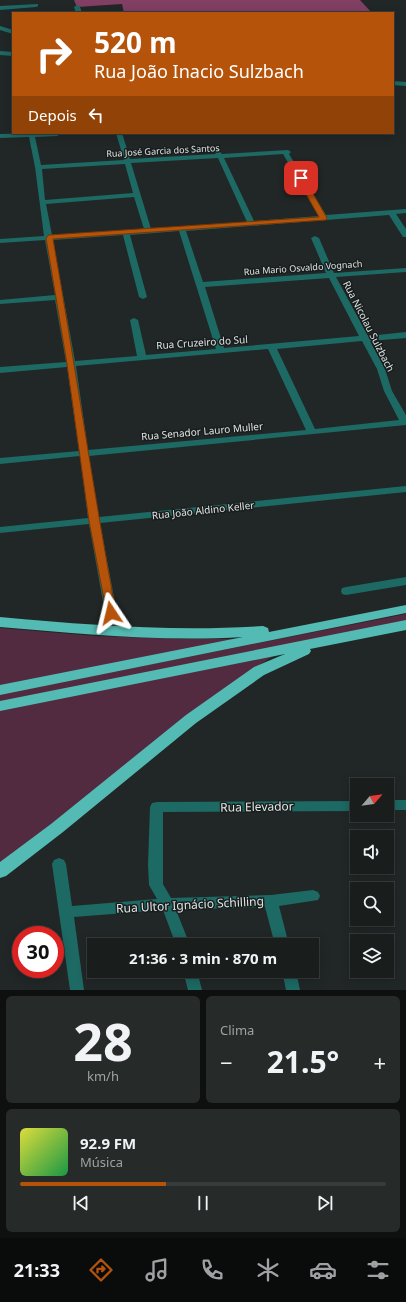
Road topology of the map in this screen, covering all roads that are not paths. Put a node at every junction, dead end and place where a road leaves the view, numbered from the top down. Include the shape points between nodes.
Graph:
1 (36, 5) dead end
2 (77, 7) dead end
3 (0, 8) edge
4 (79, 12) edge
5 (12, 25) dead end
6 (0, 28) edge
7 (10, 31) edge
8 (0, 54) edge
9 (12, 54) edge
10 (394, 83) edge
11 (406, 84) edge
12 (31, 134) edge
13 (57, 134) edge
14 (119, 134) edge
15 (0, 136) edge
16 (218, 153) junction
17 (128, 162) junction
18 (38, 167) junction
19 (137, 195) junction
20 (42, 202) junction
21 (406, 211) edge
22 (392, 212) junction
23 (324, 218) junction
24 (252, 224) junction
25 (182, 229) junction
26 (148, 231) junction
27 (126, 233) junction
28 (406, 235) edge
29 (49, 238) junction
30 (316, 238) dead end
31 (0, 241) edge
32 (406, 270) edge
33 (331, 275) junction
34 (201, 285) junction
35 (59, 297) junction
36 (143, 297) dead end
37 (0, 302) edge
38 (134, 320) dead end
39 (406, 335) edge
40 (364, 338) junction
41 (272, 348) junction
42 (221, 351) junction
43 (142, 358) junction
44 (71, 364) junction
45 (0, 370) edge
46 (406, 422) edge
47 (312, 432) junction
48 (84, 454) junction
49 (0, 461) edge
50 (406, 489) edge
51 (94, 521) junction
52 (0, 530) edge
53 (406, 581) edge
54 (346, 591) dead end
55 (406, 609) edge
56 (111, 613) dead end
57 (0, 622) edge
58 (406, 626) edge
59 (316, 627) junction
60 (326, 642) junction
61 (0, 690) edge
62 (0, 706) edge
63 (394, 805) edge
64 (406, 805) edge
65 (350, 806) edge
66 (59, 864) dead end
67 (0, 871) edge
68 (313, 896) dead end
69 (270, 901) junction
70 (168, 904) junction
71 (66, 912) junction
72 (181, 938) edge
73 (280, 938) edge
74 (192, 978) edge
75 (290, 978) edge
76 (77, 990) edge
77 (195, 990) edge
78 (293, 990) edge

1 - 3 street
2 - 4 street
5 - 7 street
6 - 7 street
8 - 9 street
10 - 11 street
12 - 13 street
12 - 15 street
12 - 18 street
14 - 17 street
16 - 17 street, Rua José Garcia dos Santos
16 - 23 street, Rua José Garcia dos Santos via 287,152
16 - 24 street
17 - 18 street, Rua José Garcia dos Santos
17 - 19 street
18 - 20 street
19 - 20 street
19 - 26 street
20 - 29 street
21 - 22 street
22 - 23 street
22 - 28 street
23 - 24 street
24 - 25 street
25 - 26 street
25 - 34 street
26 - 27 street
27 - 29 street
27 - 36 street
29 - 31 street
29 - 35 street
30 - 33 street, Rua Nicolau Sulzbach
32 - 33 street, Rua Mario Osvaldo Vognach
33 - 34 street, Rua Mario Osvaldo Vognach
33 - 40 street, Rua Nicolau Sulzbach
34 - 42 street
35 - 37 street
35 - 44 street
38 - 43 street
39 - 40 street, Rua Cruzeiro do Sul
40 - 41 street, Rua Cruzeiro do Sul
40 - 46 street, Rua Nicolau Sulzbach via 381,369 388,391
41 - 42 street, Rua Cruzeiro do Sul
41 - 47 street
42 - 43 street, Rua Cruzeiro do Sul
43 - 44 street, Rua Cruzeiro do Sul
44 - 45 street, Rua Cruzeiro do Sul
44 - 48 street
46 - 47 street, Rua Senador Lauro Muller
47 - 48 street, Rua Senador Lauro Muller
48 - 49 street, Rua Senador Lauro Muller
48 - 51 street
50 - 51 street, Rua João Aldino Keller
51 - 52 street, Rua João Aldino Keller
51 - 56 street
53 - 54 street
55 - 59 highway
57 - 59 highway via 71,629 177,634 230,634
58 - 60 highway
59 - 61 highway
60 - 62 highway
60 - 67 highway via 259,671 197,714
63 - 64 street
65 - 70 street, Rua Elevador via 157,808 156,885
66 - 71 street
68 - 69 street, Rua Ultor Ignácio Schilling
69 - 70 street, Rua Ultor Ignácio Schilling
69 - 73 street
70 - 71 street, Rua Ultor Ignácio Schilling
70 - 72 street
71 - 76 street
74 - 77 street
75 - 78 street

